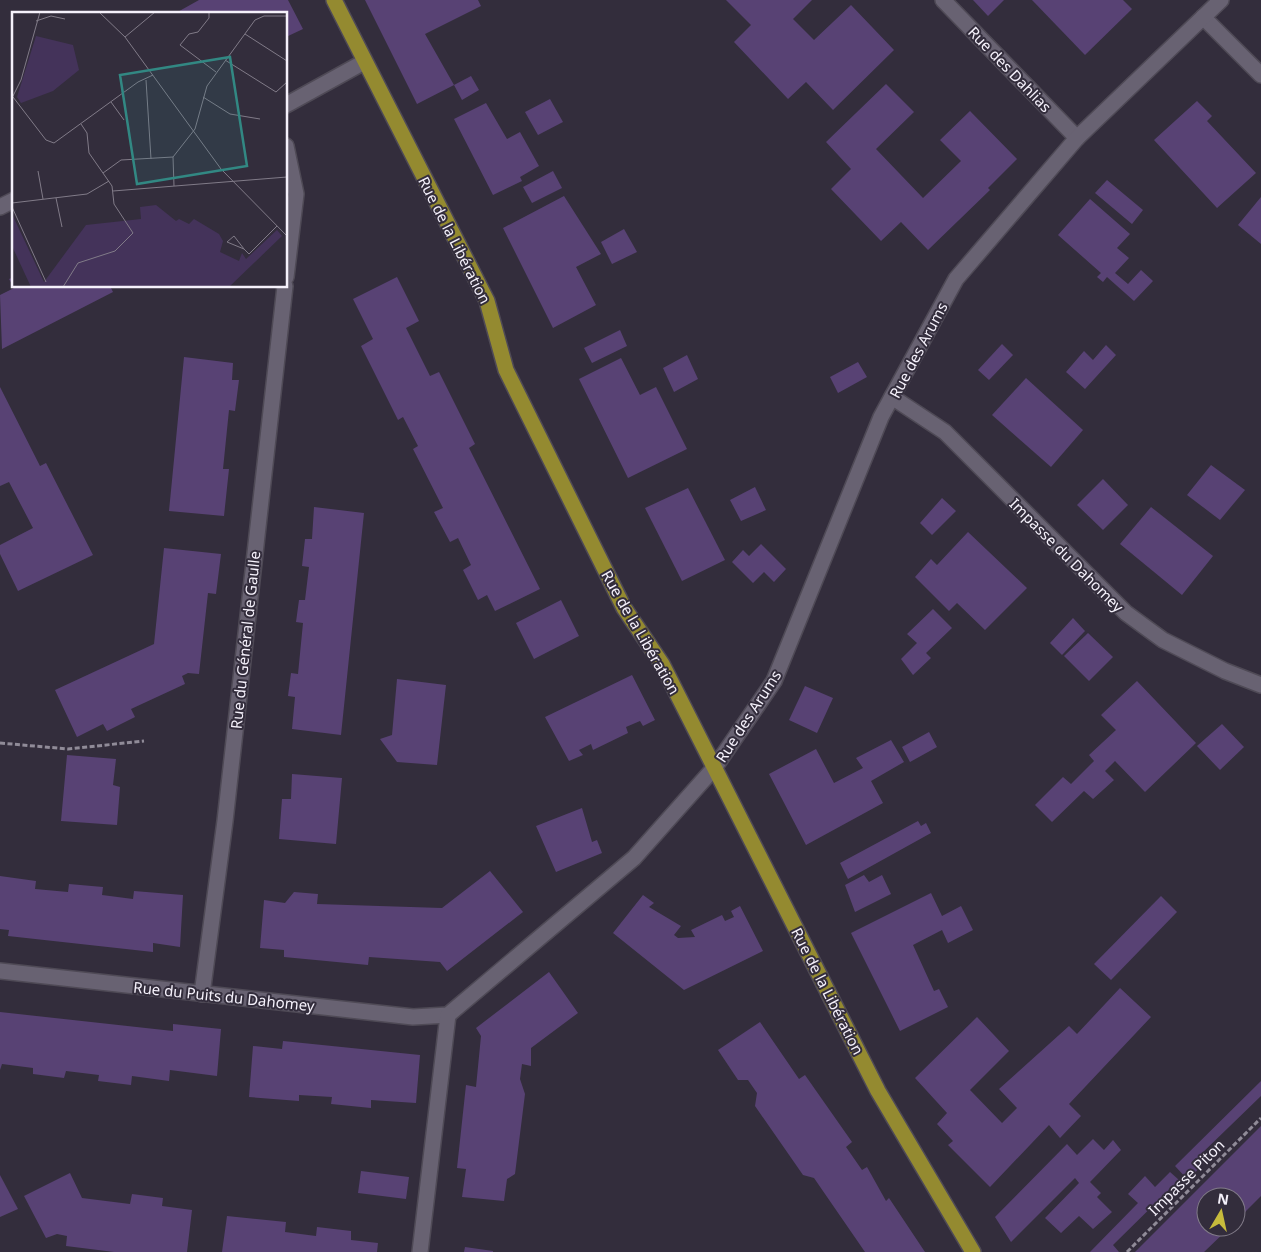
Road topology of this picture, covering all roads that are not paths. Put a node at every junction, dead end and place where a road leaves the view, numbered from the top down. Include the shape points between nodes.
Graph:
1 (334, 0) edge
2 (944, 0) edge
3 (1222, 0) edge
4 (1203, 17) junction
5 (364, 62) junction
6 (1261, 75) edge
7 (288, 103) edge
8 (1077, 138) junction
9 (288, 156) edge
10 (12, 201) edge
11 (0, 207) edge
12 (288, 260) edge
13 (285, 288) edge
14 (892, 397) junction
15 (1261, 685) edge
16 (715, 767) junction
17 (0, 971) edge
18 (202, 994) junction
19 (448, 1015) junction
20 (420, 1252) edge
21 (973, 1252) edge

1 - 5 main road, Rue de la Libération
2 - 8 street, Rue des Dahlias
3 - 4 street, Rue des Arums
4 - 6 street
4 - 8 street, Rue des Arums
5 - 7 street
5 - 16 main road, Rue de la Libération via 487,301 506,370 624,608 662,664
8 - 14 street, Rue des Arums via 956,279
9 - 12 street via 296,194
10 - 11 street
13 - 18 street, Rue du Général de Gaulle via 225,821
14 - 15 street, Impasse du Dahomey via 945,432 1126,614 1163,640
14 - 16 street, Rue des Arums via 881,417 774,682
16 - 19 street via 634,858
16 - 21 main road, Rue de la Libération via 878,1090
17 - 18 street, Rue du Puits du Dahomey
18 - 19 street, Rue du Puits du Dahomey via 413,1017
19 - 20 street

